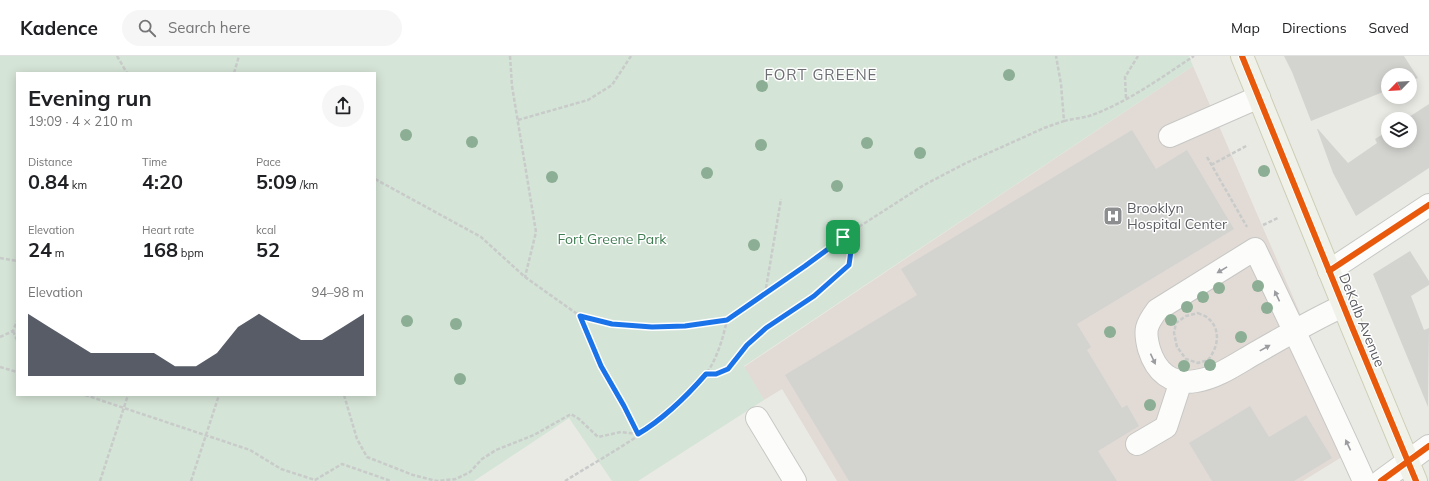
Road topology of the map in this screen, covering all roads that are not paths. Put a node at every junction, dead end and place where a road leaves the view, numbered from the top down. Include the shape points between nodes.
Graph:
1 (1242, 56) edge
2 (1259, 97) junction
3 (1170, 136) dead end
4 (1429, 205) edge
5 (1329, 271) junction
6 (1344, 306) junction
7 (1294, 332) junction
8 (1181, 381) junction
9 (757, 418) dead end
10 (1137, 444) dead end
11 (1429, 446) edge
12 (1412, 471) edge
13 (795, 481) edge
14 (1364, 481) edge
15 (1381, 481) edge

1 - 2 main road, DeKalb Avenue
2 - 3 street
2 - 5 main road, DeKalb Avenue
4 - 5 street
5 - 6 main road, DeKalb Avenue
6 - 7 street
6 - 12 main road, DeKalb Avenue
8 -> 7 street via 1196,381 1222,372
7 -> 8 street via 1255,249 1157,310 1148,323 1146,339 1156,366 1166,377
14 -> 7 street
8 - 10 street via 1166,427
9 - 13 street
11 - 12 street
12 - 15 street

